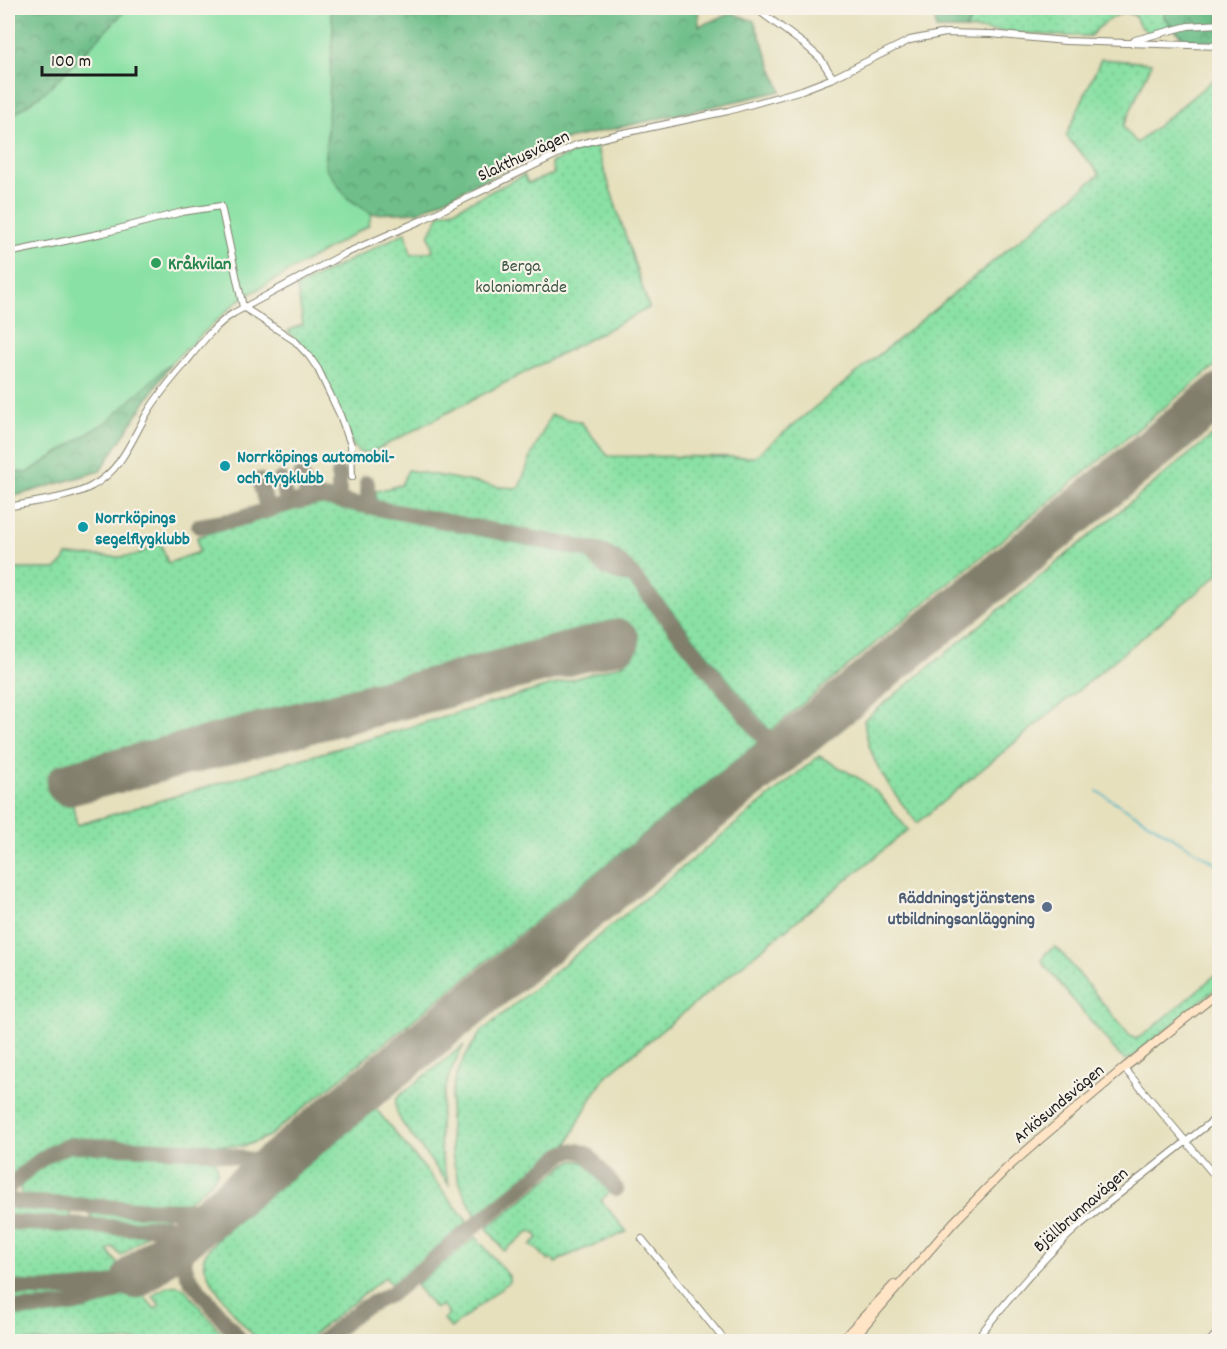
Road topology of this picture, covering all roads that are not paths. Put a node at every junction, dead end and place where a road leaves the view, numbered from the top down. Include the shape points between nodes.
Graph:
1 (757, 8) edge
2 (1220, 24) edge
3 (1132, 43) junction
4 (1220, 46) edge
5 (833, 78) junction
6 (8, 253) edge
7 (243, 307) junction
8 (352, 477) dead end
9 (8, 507) edge
10 (1220, 991) edge
11 (1124, 1068) junction
12 (1220, 1115) edge
13 (1186, 1142) junction
14 (1220, 1182) edge
15 (642, 1239) dead end
16 (928, 1251) junction
17 (1220, 1330) edge
18 (724, 1341) edge
19 (840, 1341) edge
20 (850, 1341) edge
21 (974, 1341) edge
22 (1209, 1341) edge

1 - 5 street via 820,58
2 - 3 street via 1188,26
3 - 4 street, Slakthusvägen
3 - 5 street, Slakthusvägen via 946,33 910,40
5 - 7 street, Slakthusvägen via 728,111 576,145 344,254
6 - 7 street via 221,206
7 - 8 street via 295,341 318,369 351,445
7 - 9 street, Slakthusvägen via 217,326 160,393 122,460 107,476 76,493
10 - 11 main road, Arkösundsvägen
11 - 13 street
11 - 16 main road, Arkösundsvägen via 1017,1159
12 - 13 street, Bjällbrunnavägen
13 - 14 street
13 - 21 street, Bjällbrunnavägen via 1062,1240
15 - 18 street
16 - 19 main road, Arkösundsvägen
16 - 20 main road, Arkösundsvägen
17 - 22 street

